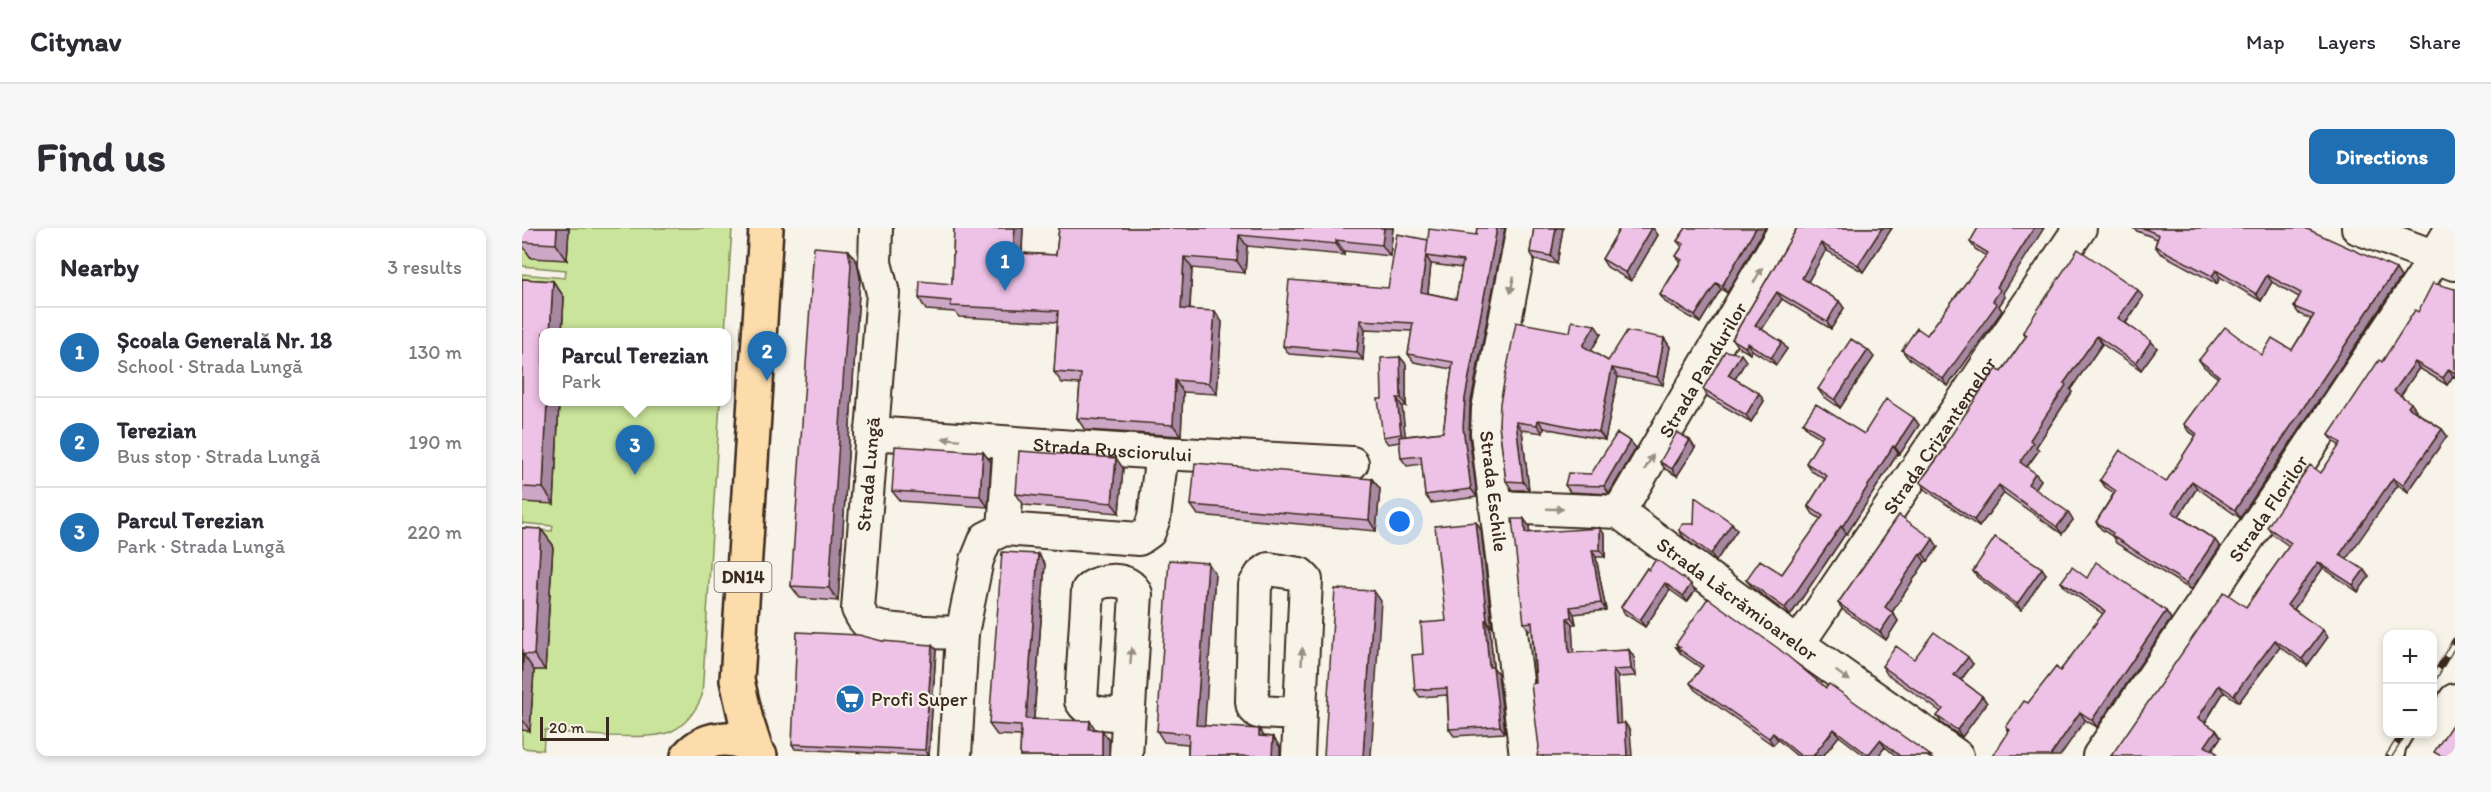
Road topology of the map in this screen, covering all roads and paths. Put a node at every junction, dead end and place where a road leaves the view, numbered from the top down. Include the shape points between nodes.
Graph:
1 (766, 228) edge
2 (876, 228) edge
3 (1522, 228) edge
4 (1786, 228) edge
5 (2080, 228) edge
6 (2358, 228) edge
7 (2452, 228) edge
8 (2445, 261) edge
9 (871, 433) junction
10 (1010, 443) junction
11 (1162, 453) junction
12 (1352, 463) dead end
13 (1496, 507) junction
14 (1619, 512) junction
15 (1004, 529) junction
16 (962, 633) junction
17 (1798, 644) junction
18 (737, 680) junction
19 (2455, 700) edge
20 (1128, 714) dead end
21 (1299, 714) dead end
22 (696, 750) edge
23 (758, 753) edge
24 (955, 756) edge
25 (1126, 756) edge
26 (1298, 756) edge
27 (1526, 756) edge
28 (1957, 756) edge
29 (2099, 756) edge
30 (2422, 756) edge

1 - 18 main road, DN14
2 - 9 street, Strada Lungă via 875,263 883,293
3 -> 13 street, Strada Eschile via 1488,409
14 -> 4 street, Strada Pandurilor
5 - 17 street, Strada Crizantemelor
6 - 8 street
7 - 8 street, Strada Florilor
8 - 29 street, Strada Florilor via 2302,459
10 -> 9 street, Strada Rusciorului
9 - 16 street, Strada Lungă via 858,609 862,618 885,628
10 - 11 street, Strada Rusciorului
10 - 15 street
11 - 12 street, Strada Rusciorului
11 - 15 street via 1154,518 1149,532 1139,539
13 -> 14 street
13 - 27 street, Strada Eschile
14 - 17 street, Strada Lăcrămioarelor
15 - 16 street via 982,544
16 - 24 street
17 -> 28 street, Strada Lăcrămioarelor
18 - 22 main road, DN14 via 720,722
18 - 23 main road, DN14
19 - 30 street
20 - 25 street
21 - 26 street
22 - 23 main road, DN14 via 716,739 730,739

